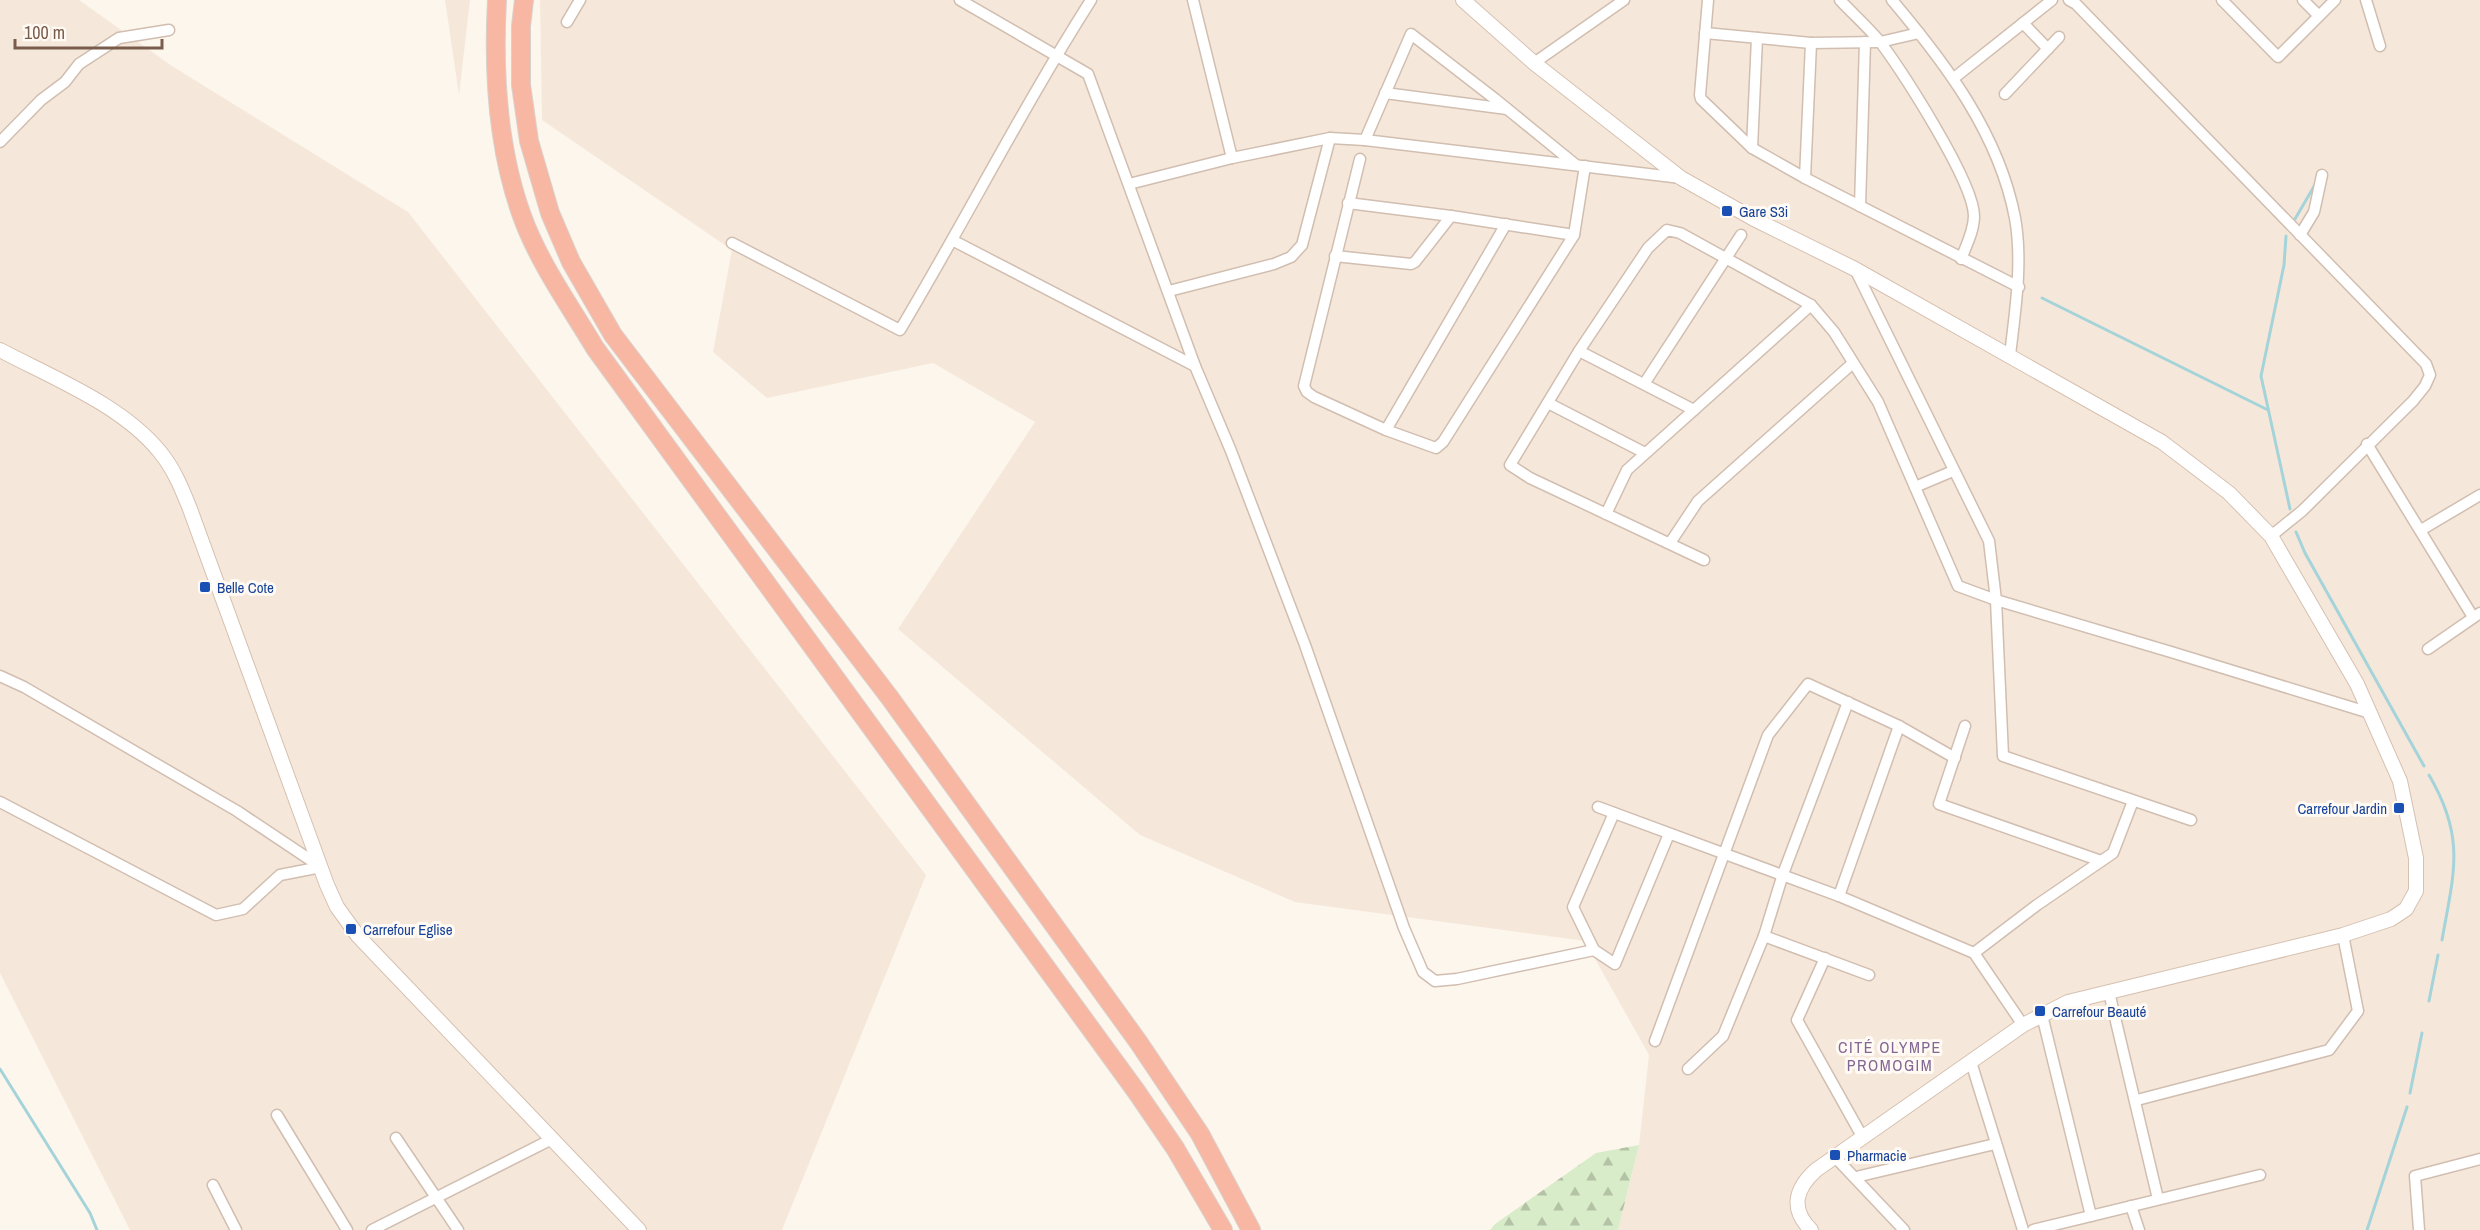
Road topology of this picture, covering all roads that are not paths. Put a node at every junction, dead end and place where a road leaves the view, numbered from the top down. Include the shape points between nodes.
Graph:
1 (497, 0) edge
2 (524, 0) edge
3 (580, 0) edge
4 (960, 0) edge
5 (1091, 0) edge
6 (1193, 0) edge
7 (1463, 0) edge
8 (1624, 0) edge
9 (1708, 0) edge
10 (1840, 0) edge
11 (1892, 0) edge
12 (2052, 0) edge
13 (2069, 0) edge
14 (2222, 0) edge
15 (2303, 0) edge
16 (2335, 0) edge
17 (2366, 0) edge
18 (2318, 15) junction
19 (567, 22) dead end
20 (2023, 23) junction
21 (169, 30) dead end
22 (1705, 33) junction
23 (1920, 33) junction
24 (2059, 37) dead end
25 (1757, 38) junction
26 (1864, 42) junction
27 (1880, 42) junction
28 (1810, 43) junction
29 (2380, 46) dead end
30 (2048, 49) junction
31 (1057, 54) junction
32 (1534, 63) junction
33 (1954, 78) junction
34 (1385, 93) junction
35 (2005, 94) dead end
36 (1508, 109) junction
37 (1330, 138) junction
38 (1365, 140) junction
39 (0, 142) edge
40 (1752, 148) junction
41 (1232, 158) junction
42 (1360, 159) dead end
43 (1580, 166) junction
44 (2322, 174) dead end
45 (1681, 178) junction
46 (1805, 178) junction
47 (1129, 184) junction
48 (1348, 203) junction
49 (1860, 206) junction
50 (1451, 216) junction
51 (1506, 224) junction
52 (1574, 235) junction
53 (1741, 235) dead end
54 (2300, 235) junction
55 (954, 241) junction
56 (732, 243) dead end
57 (1335, 256) junction
58 (1726, 258) junction
59 (1961, 259) junction
60 (1855, 269) junction
61 (2019, 287) junction
62 (1169, 291) junction
63 (1811, 305) junction
64 (0, 350) edge
65 (1580, 351) junction
66 (2010, 355) junction
67 (1853, 363) junction
68 (1195, 366) junction
69 (1644, 384) junction
70 (1548, 403) junction
71 (1694, 411) junction
72 (1386, 430) junction
73 (2367, 444) junction
74 (1645, 453) junction
75 (1953, 471) junction
76 (1915, 487) junction
77 (2480, 495) edge
78 (1606, 514) junction
79 (2421, 530) junction
80 (2271, 536) junction
81 (1670, 543) junction
82 (1704, 560) dead end
83 (1996, 600) junction
84 (2476, 615) edge
85 (2428, 649) dead end
86 (0, 676) edge
87 (1848, 702) junction
88 (2370, 713) junction
89 (1899, 726) junction
90 (1965, 726) dead end
91 (1955, 758) junction
92 (2133, 801) junction
93 (0, 802) edge
94 (1598, 807) dead end
95 (1614, 813) junction
96 (2191, 820) dead end
97 (1669, 834) junction
98 (1724, 855) junction
99 (2101, 861) junction
100 (321, 867) junction
101 (1783, 874) junction
102 (1839, 896) junction
103 (2343, 935) junction
104 (1764, 936) junction
105 (1594, 950) junction
106 (1974, 953) junction
107 (1825, 958) junction
108 (1869, 975) dead end
109 (2109, 992) junction
110 (2042, 1015) junction
111 (2023, 1025) junction
112 (1655, 1041) dead end
113 (1971, 1062) junction
114 (1688, 1069) dead end
115 (2137, 1101) junction
116 (277, 1115) dead end
117 (396, 1138) dead end
118 (1863, 1138) junction
119 (552, 1139) junction
120 (1995, 1144) junction
121 (1835, 1157) junction
122 (2480, 1160) edge
123 (2260, 1175) dead end
124 (1856, 1178) junction
125 (213, 1185) dead end
126 (436, 1197) junction
127 (2158, 1199) junction
128 (2132, 1206) junction
129 (2091, 1215) junction
130 (236, 1230) edge
131 (347, 1230) edge
132 (372, 1230) edge
133 (458, 1230) edge
134 (639, 1230) edge
135 (1223, 1230) edge
136 (1251, 1230) edge
137 (1811, 1230) edge
138 (1904, 1230) edge
139 (2023, 1230) edge
140 (2033, 1230) edge
141 (2139, 1230) edge
142 (2419, 1230) edge

1 - 135 highway via 496,88 503,149 522,217 547,268 595,348 1136,1091
2 - 136 highway via 521,85 529,141 550,213 571,262 613,335 890,698 1139,1043 1200,1134
3 - 19 street
4 - 31 street
5 - 31 street
6 - 41 street
7 - 32 street
8 - 32 street
9 - 22 street
10 - 27 street
11 - 23 street
12 - 20 street
13 - 54 street
14 - 18 street via 2278,57
15 - 18 street
16 - 18 street
17 - 29 street
20 - 30 street
20 - 33 street
21 - 39 street via 119,38 79,64
22 - 25 street
22 - 40 street via 1701,99
23 - 27 street
23 - 33 street
24 - 30 street
25 - 28 street
25 - 40 street
26 - 27 street
26 - 28 street
26 - 49 street
27 - 59 street via 1915,94 1969,192 1974,215
28 - 46 street
30 - 35 street
31 - 47 street via 1088,74
31 - 55 street
32 - 45 street
33 - 61 street via 1998,161 2015,219
34 - 36 street
34 - 36 street via 1411,34
34 - 38 street
36 - 43 street
37 - 38 street
37 - 41 street
37 - 62 street via 1302,245 1291,257
38 - 43 street
40 - 46 street
41 - 47 street
42 - 48 street
43 - 45 street
43 - 52 street
44 - 54 street via 2314,212
45 - 60 street
46 - 49 street
47 - 62 street
48 - 50 street
48 - 57 street
49 - 59 street
50 - 51 street
50 - 57 street via 1411,264
51 - 52 street
51 - 72 street
52 - 72 street via 1443,442 1436,448
53 - 58 street
54 - 73 street via 2426,364 2430,375 2412,401
55 - 56 street via 900,330
55 - 68 street
57 - 72 street via 1304,386 1314,397
58 - 63 street
58 - 65 street via 1680,232 1667,230 1648,248
58 - 69 street
59 - 61 street
60 - 66 street
60 - 75 street
61 - 66 street
62 - 68 street
63 - 67 street
63 - 71 street
64 - 100 street via 136,426 160,452 179,482
65 - 69 street
65 - 70 street
66 - 80 street via 2162,442 2229,493
67 - 76 street via 1878,402
67 - 81 street via 1698,501
68 - 105 street via 1305,645 1394,902 1423,972 1436,981 1457,979
69 - 71 street
70 - 74 street
70 - 78 street via 1510,465
71 - 74 street
73 - 79 street
73 - 80 street via 2302,511
74 - 78 street via 1627,470
75 - 76 street
75 - 83 street via 1989,541
76 - 83 street via 1958,586
77 - 79 street
78 - 81 street
79 - 84 street
80 - 88 street
81 - 82 street
83 - 88 street
83 - 92 street via 2002,756
84 - 85 street
86 - 100 street via 237,811
87 - 89 street
87 - 98 street via 1808,684 1768,735
87 - 101 street
88 - 103 street via 2400,781 2416,858 2416,891 2406,909 2391,919
89 - 91 street
89 - 102 street
90 - 91 street
91 - 99 street via 1939,804
92 - 96 street
92 - 99 street via 2113,853
93 - 100 street via 216,915 243,909 280,875
94 - 95 street
95 - 97 street
95 - 105 street via 1573,907
97 - 98 street
97 - 105 street via 1615,964
98 - 101 street
98 - 112 street
99 - 106 street
100 - 119 street via 337,907 358,936
101 - 102 street
101 - 104 street
102 - 106 street
103 - 109 street
103 - 115 street via 2358,1011 2329,1050
104 - 107 street
104 - 114 street via 1723,1036
106 - 111 street
107 - 108 street
107 - 118 street via 1797,1020
109 - 110 street via 2068,1002
109 - 115 street
110 - 111 street
110 - 129 street
111 - 113 street
113 - 118 street
113 - 120 street
115 - 127 street
116 - 131 street
117 - 126 street
118 - 121 street
119 - 126 street
119 - 134 street
120 - 124 street
120 - 139 street
121 - 124 street
121 - 137 street via 1803,1182 1798,1196 1799,1213
122 - 142 street via 2415,1176
123 - 127 street
124 - 138 street
125 - 130 street
126 - 132 street
126 - 133 street
127 - 128 street
128 - 129 street
128 - 141 street
129 - 140 street

